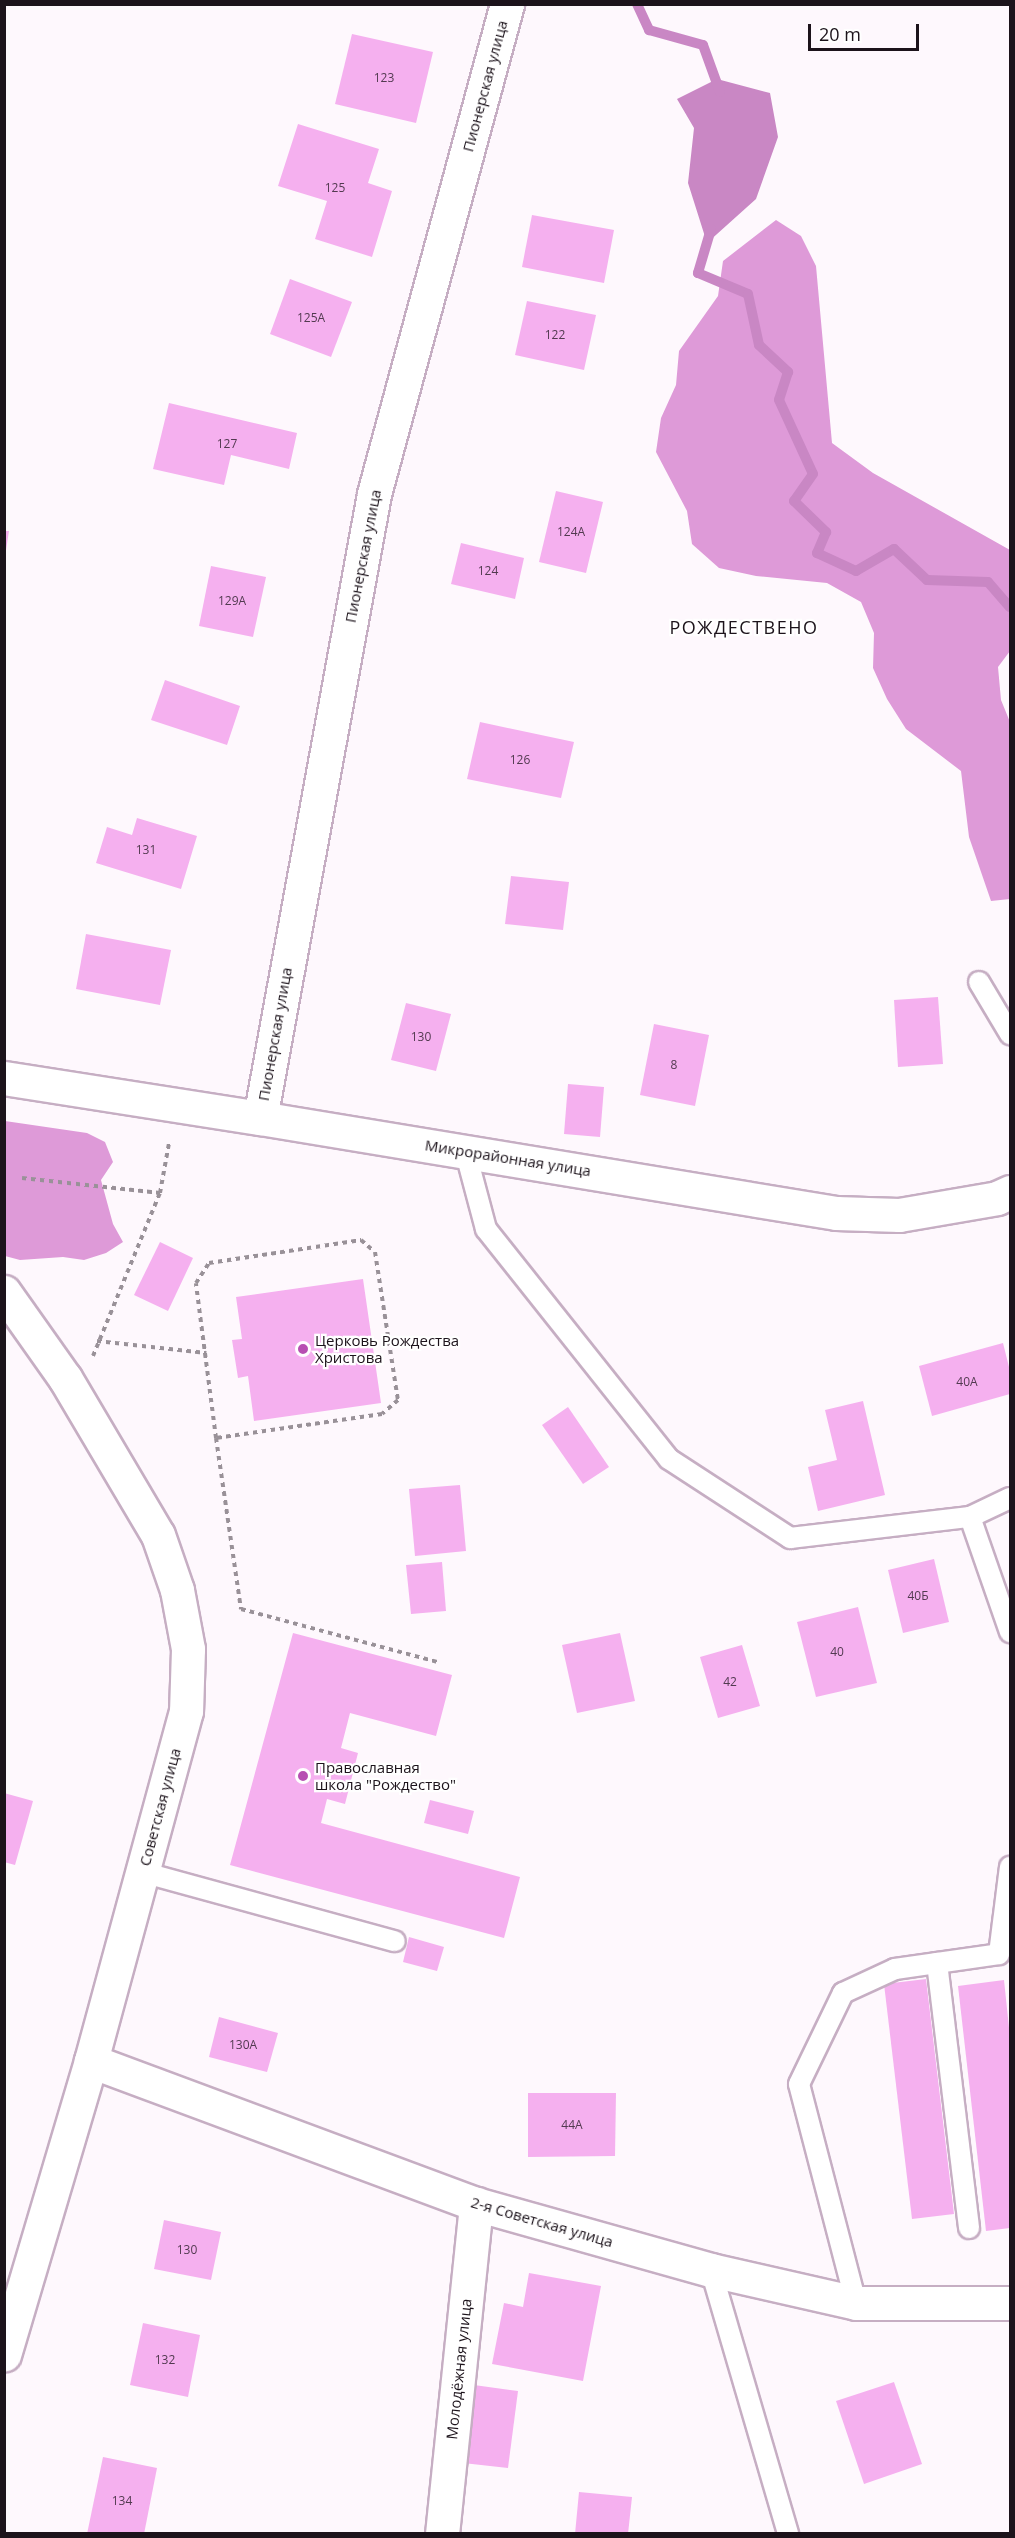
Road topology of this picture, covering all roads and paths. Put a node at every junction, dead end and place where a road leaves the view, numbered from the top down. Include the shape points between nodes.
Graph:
1 (507, 4) edge
2 (980, 982) dead end
3 (1011, 1035) edge
4 (4, 1078) edge
5 (260, 1118) junction
6 (169, 1143) dead end
7 (465, 1150) junction
8 (22, 1178) dead end
9 (160, 1193) junction
10 (1006, 1202) edge
11 (4, 1292) edge
12 (97, 1341) junction
13 (206, 1353) junction
14 (65, 1378) junction
15 (216, 1438) junction
16 (1011, 1498) edge
17 (970, 1517) junction
18 (1011, 1632) edge
19 (437, 1662) dead end
20 (1011, 1867) edge
21 (142, 1872) junction
22 (395, 1941) dead end
23 (1005, 1955) edge
24 (937, 1963) junction
25 (90, 2061) junction
26 (476, 2204) junction
27 (969, 2228) dead end
28 (711, 2270) junction
29 (856, 2303) junction
30 (1011, 2303) edge
31 (4, 2354) edge
32 (442, 2534) edge
33 (788, 2534) edge

1 - 5 street, Пионерская улица via 374,494
2 - 3 lane
4 - 5 street, Микрорайонная улица
5 - 7 street, Микрорайонная улица
6 - 9 path
7 - 10 street, Микрорайонная улица via 836,1213 899,1215
7 - 17 lane via 486,1229 669,1459 789,1538
8 - 9 path
9 - 12 path
11 - 14 street, Советская улица
12 - 13 path
12 - 14 path via 90,1365
13 - 15 path
13 - 15 path via 196,1283 209,1263 361,1240 375,1252 398,1400 382,1414
14 - 21 street, Советская улица via 158,1535 177,1590 188,1649 186,1711
15 - 19 path via 242,1609
16 - 17 lane
17 - 18 lane
20 - 23 lane
21 - 22 lane
21 - 25 street, Советская улица
23 - 24 lane
24 - 27 lane
24 - 29 lane via 895,1969 843,1993 799,2084
25 - 26 street, 2-я Советская улица
25 - 31 street, Советская улица
26 - 28 street, 2-я Советская улица
26 - 32 street, Молодёжная улица
28 - 29 street, 2-я Советская улица
28 - 33 lane
29 - 30 street, 2-я Советская улица

